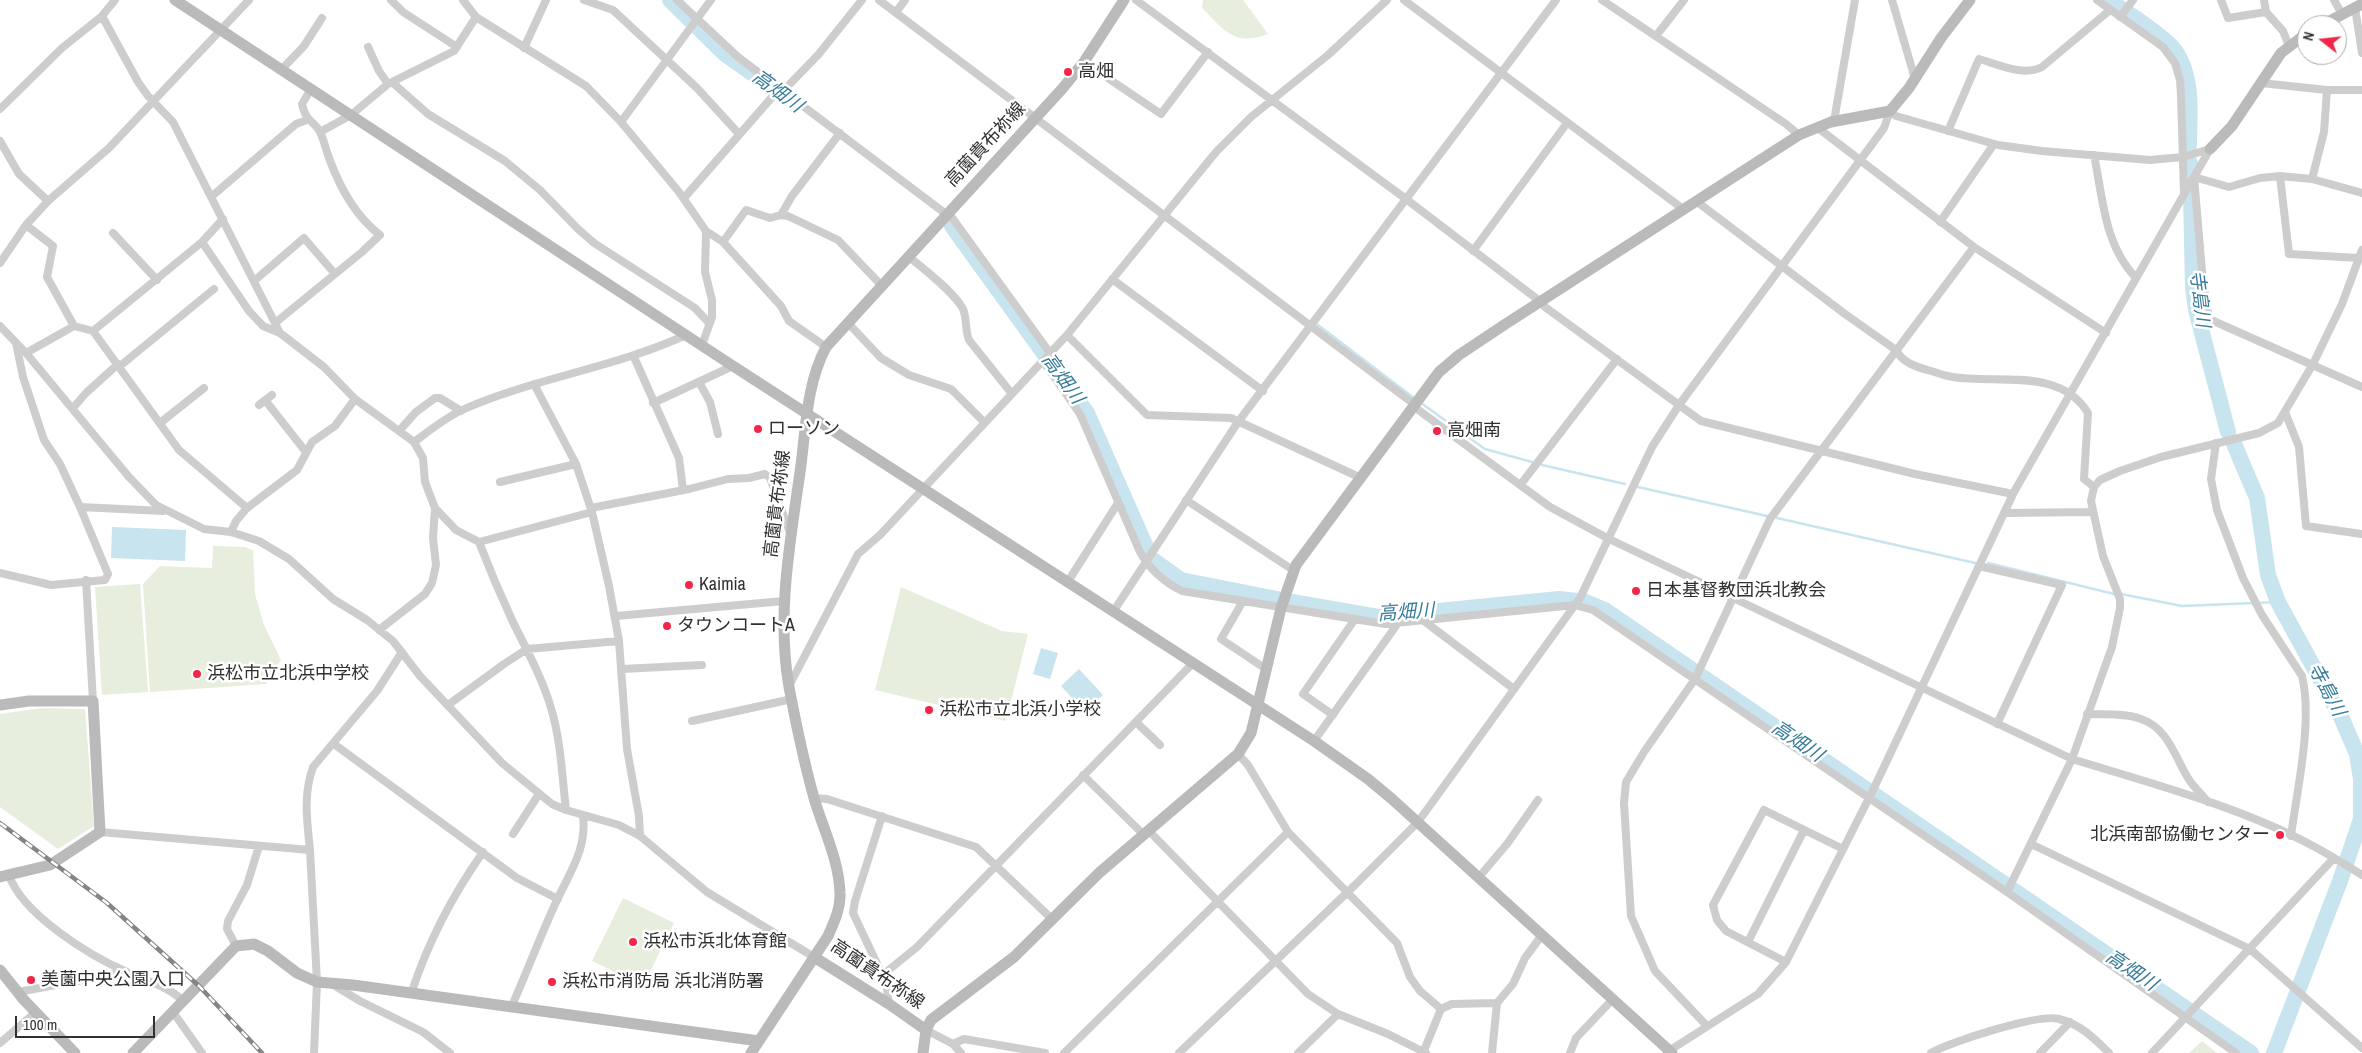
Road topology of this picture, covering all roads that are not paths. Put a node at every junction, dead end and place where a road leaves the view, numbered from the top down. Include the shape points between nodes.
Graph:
1 (115, 0) edge
2 (175, 0) edge
3 (249, 0) edge
4 (391, 0) edge
5 (462, 0) edge
6 (546, 0) edge
7 (584, 0) edge
8 (677, 0) edge
9 (711, 0) edge
10 (862, 0) edge
11 (878, 0) edge
12 (905, 0) edge
13 (1124, 0) edge
14 (1136, 0) edge
15 (1387, 0) edge
16 (1404, 0) edge
17 (1556, 0) edge
18 (1602, 0) edge
19 (1684, 0) edge
20 (1855, 0) edge
21 (1892, 0) edge
22 (1970, 0) edge
23 (2097, 0) edge
24 (2133, 0) edge
25 (2220, 0) edge
26 (2264, 0) edge
27 (2334, 0) edge
28 (2358, 6) edge
29 (2110, 10) junction
30 (896, 12) junction
31 (2266, 12) junction
32 (2123, 14) junction
33 (2342, 14) joint
34 (102, 16) junction
35 (476, 17) junction
36 (322, 18) dead end
37 (694, 22) junction
38 (222, 31) junction
39 (1656, 36) junction
40 (2297, 40) edge
41 (2289, 46) junction
42 (368, 47) dead end
43 (457, 47) junction
44 (524, 48) junction
45 (1208, 52) junction
46 (2362, 53) edge
47 (667, 59) junction
48 (1084, 62) junction
49 (281, 70) junction
50 (1502, 73) junction
51 (1915, 78) junction
52 (2261, 82) junction
53 (390, 83) junction
54 (311, 89) junction
55 (2327, 90) junction
56 (2362, 90) edge
57 (779, 91) junction
58 (1272, 100) junction
59 (155, 101) junction
60 (0, 109) edge
61 (1890, 111) junction
62 (351, 115) junction
63 (1036, 117) junction
64 (307, 120) junction
65 (1834, 121) junction
66 (621, 122) junction
67 (1567, 123) junction
68 (1818, 128) junction
69 (1948, 131) junction
70 (320, 132) junction
71 (739, 134) junction
72 (1799, 135) junction
73 (838, 136) junction
74 (0, 141) edge
75 (1994, 144) junction
76 (2210, 149) junction
77 (2094, 155) junction
78 (2182, 157) junction
79 (1860, 160) junction
80 (2280, 176) junction
81 (2194, 177) junction
82 (2312, 179) junction
83 (2362, 193) edge
84 (2184, 194) junction
85 (211, 197) junction
86 (684, 198) junction
87 (1406, 199) junction
88 (48, 201) junction
89 (1696, 201) junction
90 (1683, 209) junction
91 (947, 213) junction
92 (1164, 215) junction
93 (781, 216) junction
94 (223, 220) junction
95 (1940, 222) junction
96 (26, 225) junction
97 (706, 231) junction
98 (113, 233) dead end
99 (202, 242) junction
100 (723, 242) junction
101 (1974, 247) junction
102 (2362, 250) edge
103 (1473, 251) junction
104 (908, 256) junction
105 (2359, 258) junction
106 (0, 263) edge
107 (1782, 267) junction
108 (2359, 269) edge
109 (335, 274) junction
110 (2136, 278) junction
111 (1112, 279) junction
112 (157, 280) junction
113 (254, 281) junction
114 (882, 286) junction
115 (214, 289) dead end
116 (1541, 302) junction
117 (275, 322) junction
118 (848, 323) junction
119 (709, 324) junction
120 (1312, 325) junction
121 (0, 326) edge
122 (74, 326) junction
123 (93, 331) junction
124 (280, 332) junction
125 (2106, 333) junction
126 (686, 335) junction
127 (1067, 335) junction
128 (16, 342) junction
129 (702, 345) junction
130 (826, 347) junction
131 (1896, 350) junction
132 (26, 353) junction
133 (634, 357) junction
134 (1047, 357) junction
135 (1617, 359) junction
136 (2313, 364) junction
137 (119, 365) junction
138 (733, 366) junction
139 (699, 382) junction
140 (534, 384) junction
141 (2362, 387) edge
142 (204, 388) dead end
143 (1263, 391) junction
144 (1012, 394) junction
145 (2070, 394) junction
146 (272, 395) dead end
147 (355, 399) junction
148 (653, 402) junction
149 (1415, 403) junction
150 (1679, 405) junction
151 (74, 408) junction
152 (461, 411) junction
153 (2285, 412) junction
154 (808, 414) junction
155 (1238, 422) junction
156 (160, 423) junction
157 (985, 423) junction
158 (399, 431) junction
159 (718, 434) dead end
160 (414, 442) junction
161 (2216, 443) junction
162 (1821, 450) junction
163 (306, 452) junction
164 (576, 464) junction
165 (1360, 478) junction
166 (500, 482) dead end
167 (1521, 484) junction
168 (2094, 487) junction
169 (923, 488) junction
170 (683, 490) junction
171 (2013, 494) junction
172 (1186, 500) junction
173 (1118, 504) junction
174 (80, 507) junction
175 (247, 508) junction
176 (435, 508) junction
177 (591, 510) junction
178 (166, 511) junction
179 (2094, 512) junction
180 (2004, 513) junction
181 (231, 532) junction
182 (2362, 534) edge
183 (791, 537) junction
184 (1609, 539) junction
185 (479, 542) junction
186 (1146, 562) junction
187 (1979, 566) junction
188 (1293, 570) junction
189 (0, 573) edge
190 (86, 580) junction
191 (1067, 583) junction
192 (1734, 599) junction
193 (784, 601) junction
194 (1243, 601) junction
195 (1577, 602) junction
196 (1281, 608) junction
197 (1113, 612) junction
198 (616, 616) junction
199 (1355, 619) junction
200 (1424, 621) junction
201 (1398, 623) junction
202 (379, 630) junction
203 (619, 641) junction
204 (527, 649) junction
205 (402, 652) junction
206 (1192, 664) junction
207 (702, 665) dead end
208 (622, 669) junction
209 (1266, 670) junction
210 (1697, 675) junction
211 (789, 686) junction
212 (1921, 687) junction
213 (1514, 689) junction
214 (792, 699) junction
215 (92, 701) junction
216 (0, 705) edge
217 (448, 706) junction
218 (1258, 706) junction
219 (1334, 714) junction
220 (2087, 714) junction
221 (692, 721) dead end
222 (1136, 722) junction
223 (1997, 724) junction
224 (1314, 741) junction
225 (334, 744) junction
226 (1160, 745) dead end
227 (1238, 754) junction
228 (2072, 759) junction
229 (1083, 775) junction
230 (539, 794) junction
231 (1871, 794) junction
232 (814, 798) junction
233 (1538, 800) dead end
234 (2209, 803) junction
235 (566, 810) junction
236 (583, 816) junction
237 (882, 816) junction
238 (1418, 822) junction
239 (1806, 831) junction
240 (100, 832) junction
241 (1288, 832) junction
242 (1146, 833) junction
243 (512, 834) dead end
244 (640, 836) junction
245 (2291, 836) junction
246 (2031, 844) junction
247 (259, 846) junction
248 (1843, 849) junction
249 (310, 850) junction
250 (483, 852) junction
251 (2334, 858) junction
252 (996, 865) junction
253 (2362, 875) edge
254 (4, 876) edge
255 (1479, 877) junction
256 (2009, 889) junction
257 (1346, 893) junction
258 (558, 898) junction
259 (1218, 902) junction
260 (1052, 919) junction
261 (1542, 935) junction
262 (1748, 942) junction
263 (236, 946) junction
264 (2250, 949) junction
265 (814, 957) junction
266 (1275, 961) junction
267 (1786, 962) junction
268 (0, 970) edge
269 (125, 972) junction
270 (885, 973) junction
271 (317, 982) junction
272 (331, 983) junction
273 (18, 992) junction
274 (411, 994) junction
275 (1612, 1000) junction
276 (184, 1002) junction
277 (1497, 1003) junction
278 (889, 1004) junction
279 (511, 1008) junction
280 (1441, 1009) junction
281 (36, 1012) junction
282 (173, 1012) junction
283 (2190, 1013) junction
284 (1338, 1014) junction
285 (2070, 1022) junction
286 (1707, 1026) junction
287 (926, 1030) junction
288 (759, 1041) junction
289 (0, 1043) edge
290 (953, 1044) junction
291 (1942, 1046) junction
292 (2362, 1048) edge
293 (1669, 1052) edge
294 (75, 1053) edge
295 (133, 1053) edge
296 (202, 1053) edge
297 (314, 1053) edge
298 (450, 1053) edge
299 (751, 1053) edge
300 (923, 1053) edge
301 (961, 1053) edge
302 (1045, 1053) edge
303 (1064, 1053) edge
304 (1180, 1053) edge
305 (1298, 1053) edge
306 (1424, 1053) edge
307 (1492, 1053) edge
308 (1570, 1053) edge
309 (1931, 1053) edge
310 (1950, 1053) edge
311 (2040, 1053) edge
312 (2109, 1053) edge
313 (2152, 1053) edge
314 (2236, 1053) edge

1 - 34 street
2 - 38 street
3 - 38 street
4 - 43 street via 403,12
5 - 35 street
6 - 44 street
7 - 47 street via 613,10
8 - 37 street
9 - 37 street
10 - 57 street via 818,55
11 - 30 street
12 - 30 street
13 - 48 street, 高薗貴布祢線
14 - 45 street
15 - 58 street via 1328,55
16 - 50 street
17 - 50 street
18 - 39 street
19 - 39 street
20 - 65 street
21 - 51 street
22 - 51 street
23 - 29 street
24 - 32 street
25 - 31 street via 2228,18
26 - 31 street
27 - 33 street
28 - 33 street
28 - 46 street
29 - 32 street
29 - 69 street via 2034,72 1979,59
30 - 63 street
31 - 41 street via 2283,31
32 - 78 street via 2163,47 2175,63 2182,96
34 - 59 street via 138,82
34 - 60 street via 62,48
35 - 43 street
35 - 44 street
36 - 49 street via 304,46
37 - 47 street
37 - 57 street
38 - 49 street
38 - 59 street
39 - 72 street
40 - 41 street
41 - 52 street
42 - 53 street via 379,71
43 - 53 street
44 - 66 street via 586,86
45 - 48 street via 1161,114
45 - 58 street
47 - 66 street
47 - 71 street
48 - 63 street, 高薗貴布祢線
49 - 54 street
50 - 67 street
50 - 87 street
51 - 61 street
52 - 55 street
52 - 76 street via 2232,126
53 - 62 street
53 - 119 street via 428,114 512,166 594,243 695,308
54 - 62 street
54 - 64 street via 302,104
55 - 56 street
55 - 82 street via 2324,132
57 - 71 street
57 - 73 street
58 - 87 street
58 - 92 street via 1216,152
59 - 85 street via 172,122
59 - 88 street via 109,148
61 - 65 street
61 - 69 street via 1896,116
61 - 79 street via 1884,128
62 - 70 street
62 - 126 street
63 - 91 street, 高薗貴布祢線
63 - 92 street
64 - 70 street
64 - 85 street via 296,124
65 - 68 street
66 - 86 street
67 - 90 street
67 - 103 street
68 - 72 street
68 - 79 street
69 - 75 street
70 - 109 street via 350,203 365,223 380,234
71 - 86 street
72 - 89 street
73 - 91 street
73 - 93 street via 792,196
74 - 88 street via 19,174
75 - 77 street
75 - 95 street
76 - 78 street
76 - 81 street
77 - 78 street via 2150,160
77 - 110 street via 2112,238 2121,259
78 - 84 street
79 - 95 street
79 - 107 street
80 - 81 street via 2229,187
80 - 82 street
80 - 105 street via 2289,254
81 - 84 street
81 - 136 street via 2209,318
82 - 83 street
84 - 110 street
85 - 94 street
86 - 97 street
87 - 103 street
87 - 120 street
88 - 96 street
89 - 90 street
89 - 107 street
90 - 116 street
91 - 104 street, 高薗貴布祢線
91 - 134 street
92 - 111 street
92 - 120 street
93 - 100 street via 770,218 746,210
93 - 114 street via 788,216 838,240
94 - 99 street
94 - 113 street
95 - 101 street
96 - 106 street
96 - 122 street via 53,246 47,277
97 - 100 street
97 - 119 street via 705,272 712,300
98 - 112 street
99 - 112 street
99 - 124 street via 249,311 264,326
100 - 130 street via 781,306 789,321
101 - 125 street
101 - 131 street
102 - 105 street
103 - 116 street
104 - 114 street, 高薗貴布祢線
104 - 144 street via 935,278 963,310 969,340
105 - 108 street
107 - 131 street
107 - 150 street
108 - 136 street
109 - 113 street via 304,238
109 - 117 street
110 - 125 street
111 - 127 street
111 - 143 street
112 - 123 street
113 - 117 street
114 - 118 street, 高薗貴布祢線
115 - 137 street
116 - 135 street
116 - 149 street via 1452,360
117 - 124 street
118 - 130 street, 高薗貴布祢線
118 - 157 street via 881,358 910,375 951,389
119 - 129 street
120 - 143 street
120 - 149 street
121 - 128 street
122 - 123 street
122 - 132 street
123 - 137 street
124 - 147 street via 324,367
125 - 145 street
126 - 129 street
126 - 133 street
127 - 134 street
127 - 155 street via 1147,415 1218,416
128 - 132 street
128 - 174 street via 23,376 44,440 60,464
129 - 138 street
130 - 154 street, 高薗貴布祢線 via 813,376
131 - 145 street via 1901,359 1919,368 1953,377 2041,382
131 - 162 street
132 - 151 street
133 - 140 street
133 - 148 street
134 - 144 street
134 - 173 street via 1080,414
135 - 150 street
135 - 167 street
136 - 141 street
136 - 153 street
137 - 151 street via 86,393
137 - 156 street
138 - 139 street
138 - 154 street
139 - 148 street
139 - 159 street via 710,402
140 - 152 street
140 - 164 street
142 - 156 street
143 - 155 street
144 - 157 street
145 - 168 street via 2088,413 2084,479
145 - 171 street
146 - 163 street via 262,403
147 - 158 street
147 - 163 street via 335,426 312,442
148 - 170 street via 679,458
149 - 165 street
149 - 167 street
150 - 162 street via 1711,425
150 - 184 street via 1652,447
151 - 178 street via 129,478
152 - 158 street via 435,398 420,408
152 - 160 street
153 - 161 street via 2270,430
153 - 182 street via 2298,447 2306,526
154 - 169 street
154 - 183 street, 高薗貴布祢線
155 - 165 street
155 - 172 street
156 - 175 street via 179,450
157 - 169 street
158 - 160 street
160 - 176 street via 423,458 425,482
161 - 168 street via 2120,471 2100,480
161 - 245 street via 2211,478 2213,494 2243,578 2302,676 2304,685 2304,733
162 - 171 street
162 - 192 street via 1770,519
163 - 175 street via 298,470
164 - 166 street
164 - 177 street
165 - 188 street
167 - 184 street via 1550,507
168 - 179 street via 2091,494
169 - 191 street
169 - 211 street via 858,554
170 - 177 street
170 - 183 street via 728,479 768,475
171 - 180 street
172 - 186 street
172 - 188 street
173 - 186 street
173 - 191 street
174 - 178 street
174 - 190 street via 108,574 105,580
175 - 181 street
176 - 185 street via 456,530
176 - 202 street via 433,538 436,565 432,583 425,594
177 - 185 street
177 - 198 street
178 - 181 street via 204,529
179 - 180 street
179 - 220 street via 2103,556 2120,599 2120,608 2112,647
180 - 187 street
181 - 202 street via 258,540 288,559 333,599
183 - 193 street, 高薗貴布祢線
184 - 192 street
184 - 195 street
185 - 204 street
186 - 194 street via 1166,583 1182,591
186 - 197 street
187 - 212 street
187 - 223 street via 2062,585
188 - 196 street
189 - 190 street via 51,585
190 - 215 street
191 - 197 street
192 - 210 street
192 - 212 street
193 - 198 street
193 - 211 street, 高薗貴布祢線 via 783,639
194 - 196 street
194 - 209 street via 1221,639
195 - 200 street
195 - 210 street
195 - 213 street
196 - 199 street
196 - 209 street
197 - 206 street
198 - 203 street
199 - 201 street
199 - 219 street via 1304,694
200 - 201 street
200 - 213 street
201 - 219 street
202 - 205 street
203 - 204 street
203 - 208 street
204 - 217 street
204 - 235 street via 554,720
205 - 217 street
205 - 225 street via 382,684
206 - 218 street
206 - 222 street
207 - 208 street
208 - 244 street via 627,749 640,816
209 - 218 street
210 - 231 street
210 - 286 street via 1629,776 1624,803 1631,916 1656,971
211 - 214 street, 高薗貴布祢線
212 - 223 street
212 - 231 street
213 - 238 street
214 - 221 street
214 - 232 street, 高薗貴布祢線
215 - 216 street via 29,700
215 - 240 street
217 - 230 street via 502,762
218 - 224 street
218 - 227 street via 1251,732
219 - 224 street
220 - 228 street
220 - 234 street via 2142,719 2154,727 2166,737 2189,780
222 - 226 street
222 - 229 street
223 - 228 street
224 - 238 street via 1368,779
225 - 249 street via 313,767 308,782 305,802
225 - 250 street
227 - 241 street
227 - 242 street
228 - 234 street
228 - 246 street
229 - 242 street
229 - 252 street
230 - 235 street
230 - 243 street
231 - 248 street
231 - 256 street
232 - 237 street
232 - 265 street, 高薗貴布祢線 via 836,865 840,894 833,926
233 - 255 street
234 - 245 street
235 - 236 street
236 - 244 street
236 - 258 street via 585,831 577,862
237 - 252 street via 976,847
237 - 270 street via 853,913 880,970
238 - 255 street
238 - 257 street
239 - 248 street
239 - 262 street
239 - 262 street via 1764,810 1713,905 1717,920 1726,931
240 - 247 street
240 - 254 street via 50,865
241 - 257 street
241 - 259 street
242 - 259 street
242 - 260 street
244 - 265 street via 707,892
245 - 251 street
246 - 256 street
246 - 264 street
247 - 249 street
247 - 263 street via 247,885 228,921 227,929
248 - 267 street
249 - 271 street
250 - 258 street via 517,878
250 - 274 street via 435,932
251 - 253 street
251 - 264 street
252 - 260 street
252 - 270 street via 917,947
254 - 269 street via 36,914 84,949
255 - 261 street
256 - 283 street
257 - 266 street
257 - 280 street via 1396,943 1410,977
258 - 279 street
259 - 266 street
259 - 303 street
260 - 287 street via 993,975 931,1020
261 - 275 street
261 - 277 street via 1525,958 1513,984
262 - 267 street
263 - 271 street via 254,944 297,974
263 - 276 street
264 - 283 street
264 - 292 street
265 - 278 street, 高薗貴布祢線
265 - 288 street
266 - 284 street via 1308,994
266 - 304 street
267 - 286 street via 1758,994
268 - 273 street
269 - 273 street
269 - 276 street via 176,993
270 - 278 street
271 - 272 street
271 - 297 street
272 - 274 street
272 - 298 street via 423,1032
273 - 281 street
274 - 279 street
275 - 293 street
275 - 308 street via 1576,1038
276 - 282 street
277 - 280 street via 1452,1004
277 - 307 street
278 - 287 street, 高薗貴布祢線
279 - 288 street
280 - 306 street
281 - 289 street
281 - 294 street
282 - 295 street
282 - 296 street
283 - 313 street
283 - 314 street
284 - 305 street
284 - 306 street
285 - 291 street via 2057,1018 2040,1019
285 - 311 street
285 - 312 street
286 - 293 street
287 - 290 street
287 - 300 street, 高薗貴布祢線
288 - 299 street
290 - 301 street
290 - 302 street via 964,1039
291 - 309 street
291 - 310 street

